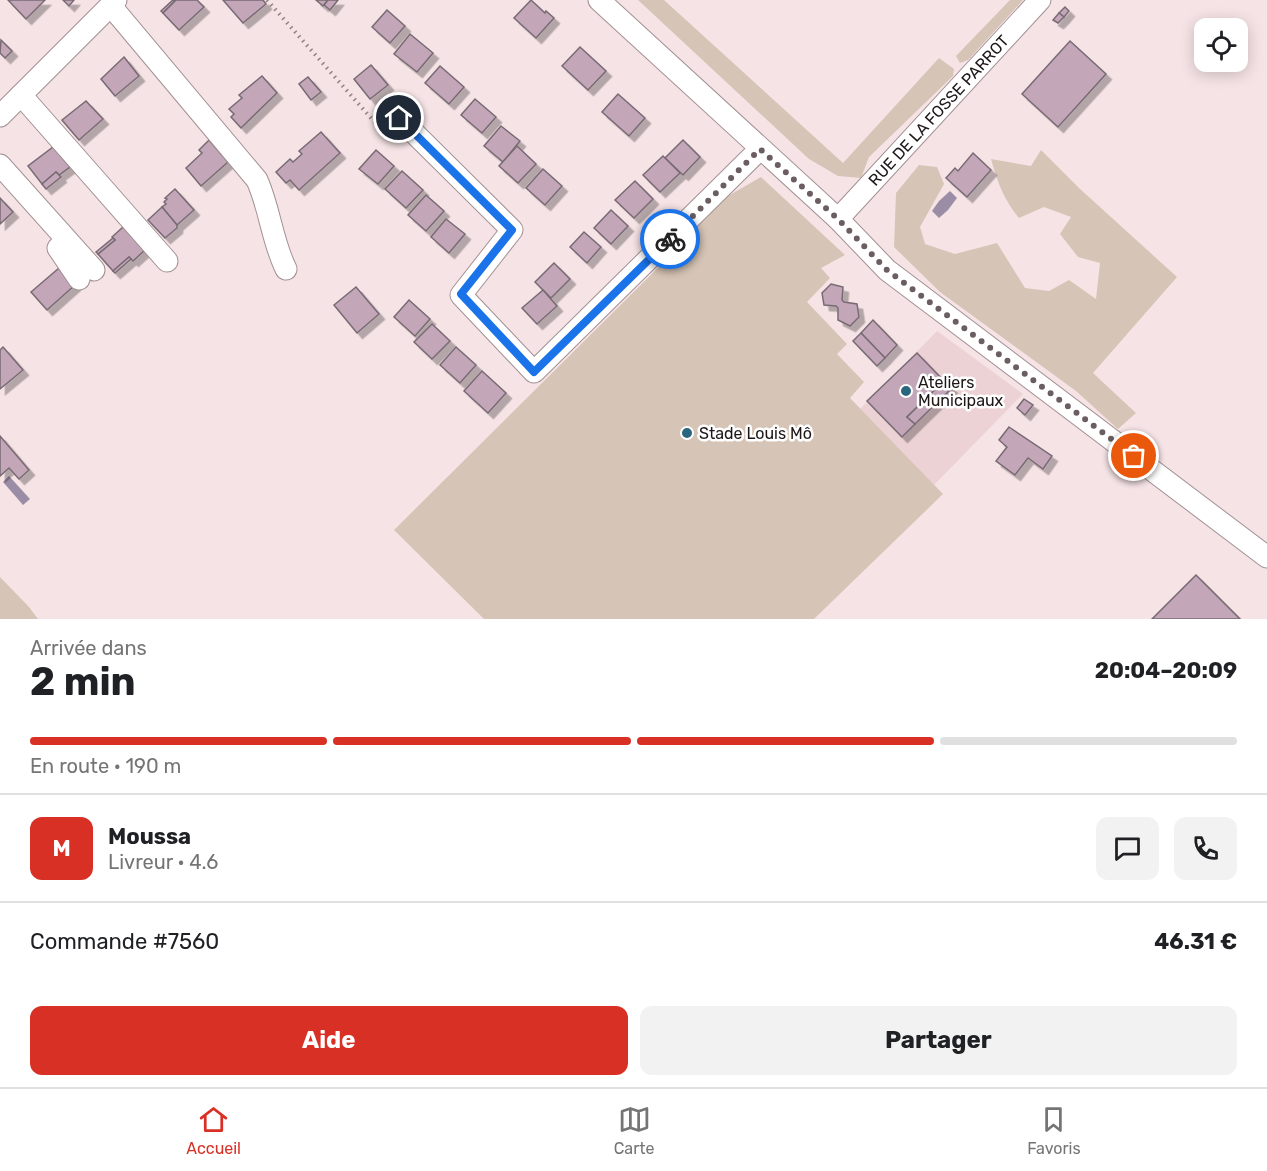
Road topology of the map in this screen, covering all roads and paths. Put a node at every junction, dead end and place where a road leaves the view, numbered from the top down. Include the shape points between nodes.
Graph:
1 (267, 0) edge
2 (599, 0) edge
3 (1040, 0) edge
4 (116, 2) edge
5 (21, 95) junction
6 (0, 116) edge
7 (399, 118) joint
8 (760, 149) junction
9 (254, 157) dead end
10 (0, 165) edge
11 (0, 182) edge
12 (838, 219) junction
13 (167, 261) dead end
14 (286, 269) dead end
15 (1267, 557) edge

1 - 7 path via 379,128
2 - 8 street
3 - 12 street, RUE DE LA FOSSE PARROT
4 - 5 street
4 - 9 street
4 - 14 street via 257,180
5 - 6 street
5 - 13 street
7 - 8 street via 512,230 461,294 534,372
8 - 12 street
10 - 11 street via 86,275
12 - 15 street via 887,270

